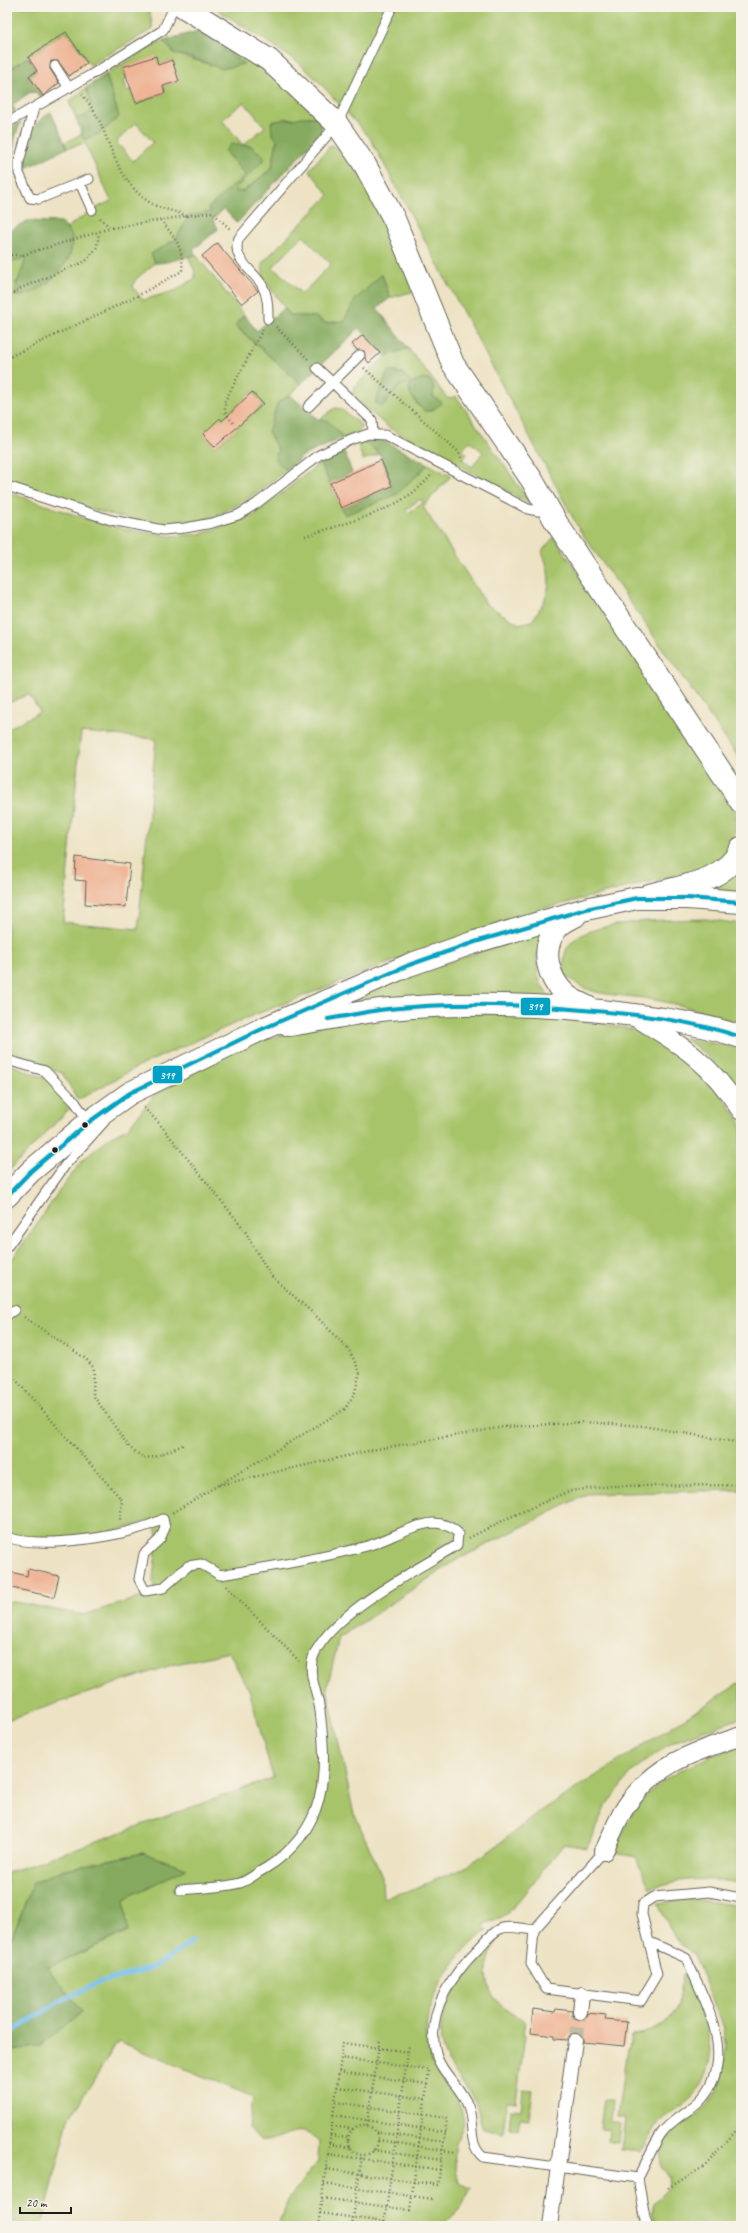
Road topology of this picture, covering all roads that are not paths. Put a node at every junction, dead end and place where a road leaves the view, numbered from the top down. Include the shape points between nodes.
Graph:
1 (174, 7) edge
2 (184, 7) edge
3 (392, 7) edge
4 (55, 66) dead end
5 (72, 86) junction
6 (34, 108) junction
7 (7, 123) edge
8 (337, 124) junction
9 (89, 179) dead end
10 (80, 183) junction
11 (92, 210) road end
12 (268, 319) road end
13 (357, 357) road end
14 (317, 368) road end
15 (332, 383) junction
16 (308, 407) dead end
17 (373, 433) junction
18 (7, 486) edge
19 (551, 520) junction
20 (741, 802) edge
21 (741, 848) edge
22 (637, 898) junction
23 (741, 902) edge
24 (586, 909) junction
25 (592, 1010) junction
26 (630, 1015) junction
27 (260, 1030) junction
28 (741, 1037) edge
29 (7, 1060) edge
30 (130, 1093) junction
31 (741, 1111) edge
32 (89, 1122) junction
33 (7, 1196) edge
34 (7, 1247) edge
35 (7, 1537) edge
36 (741, 1736) edge
37 (604, 1851) joint
38 (180, 1890) dead end
39 (741, 1898) edge
40 (534, 1930) junction
41 (650, 1942) junction
42 (582, 1994) junction
43 (580, 2012) tunnel mouth
44 (575, 2041) tunnel mouth
45 (638, 2178) junction
46 (550, 2226) edge
47 (648, 2226) edge

1 - 5 lane via 163,30
2 - 8 main road via 269,60
3 - 8 lane
4 - 5 lane
5 - 6 lane
6 - 7 lane
6 - 10 lane via 19,162 19,173 30,198 39,199
8 - 12 lane via 239,238 236,245 238,255 261,284 267,297
8 - 19 main road via 365,165 394,219 453,364 532,480
9 - 10 lane
10 - 11 lane
13 - 15 lane
14 - 15 lane
15 - 16 lane
15 - 17 lane via 372,420
17 - 18 lane via 319,455 238,515 185,528 163,530 111,520
17 - 19 lane via 385,434 528,509 538,511
19 - 20 main road
21 - 22 main road via 737,858 727,869 711,878
22 - 23 main road
22 - 24 main road
24 - 25 main road via 557,927 546,947 547,964 554,982 568,997
24 - 27 main road via 475,942 409,965
25 - 26 main road
25 - 27 main road via 460,1005 397,1009
26 - 28 main road via 663,1018
26 - 31 street via 694,1054 715,1074
27 - 30 main road
29 - 32 lane via 44,1071 75,1102
30 - 32 main road
30 - 34 lane via 66,1164
32 - 33 main road via 31,1171
35 - 38 lane via 24,1542 57,1542 117,1534 163,1519 165,1528 160,1539 144,1554 139,1579 145,1591 163,1588 188,1566 201,1564 220,1575 303,1562 369,1546 432,1523 442,1523 458,1533 457,1545 362,1604 328,1632 314,1655 311,1674 320,1706 324,1746 319,1806 305,1832 277,1861 240,1883
36 - 37 street via 687,1755 656,1773 629,1802
37 - 40 lane
39 - 41 lane via 709,1892 654,1897 643,1904 642,1914
40 - 42 lane via 531,1964 546,1989
40 - 45 lane via 501,1928 493,1933 448,1984 436,2010 432,2035 437,2058 468,2106 474,2147 483,2157
41 - 42 lane via 657,1974 641,2001
41 - 45 lane via 686,1958 709,2010 718,2042 712,2083 703,2098 661,2134
42 - 43 street
44 - 46 street
45 - 47 lane

